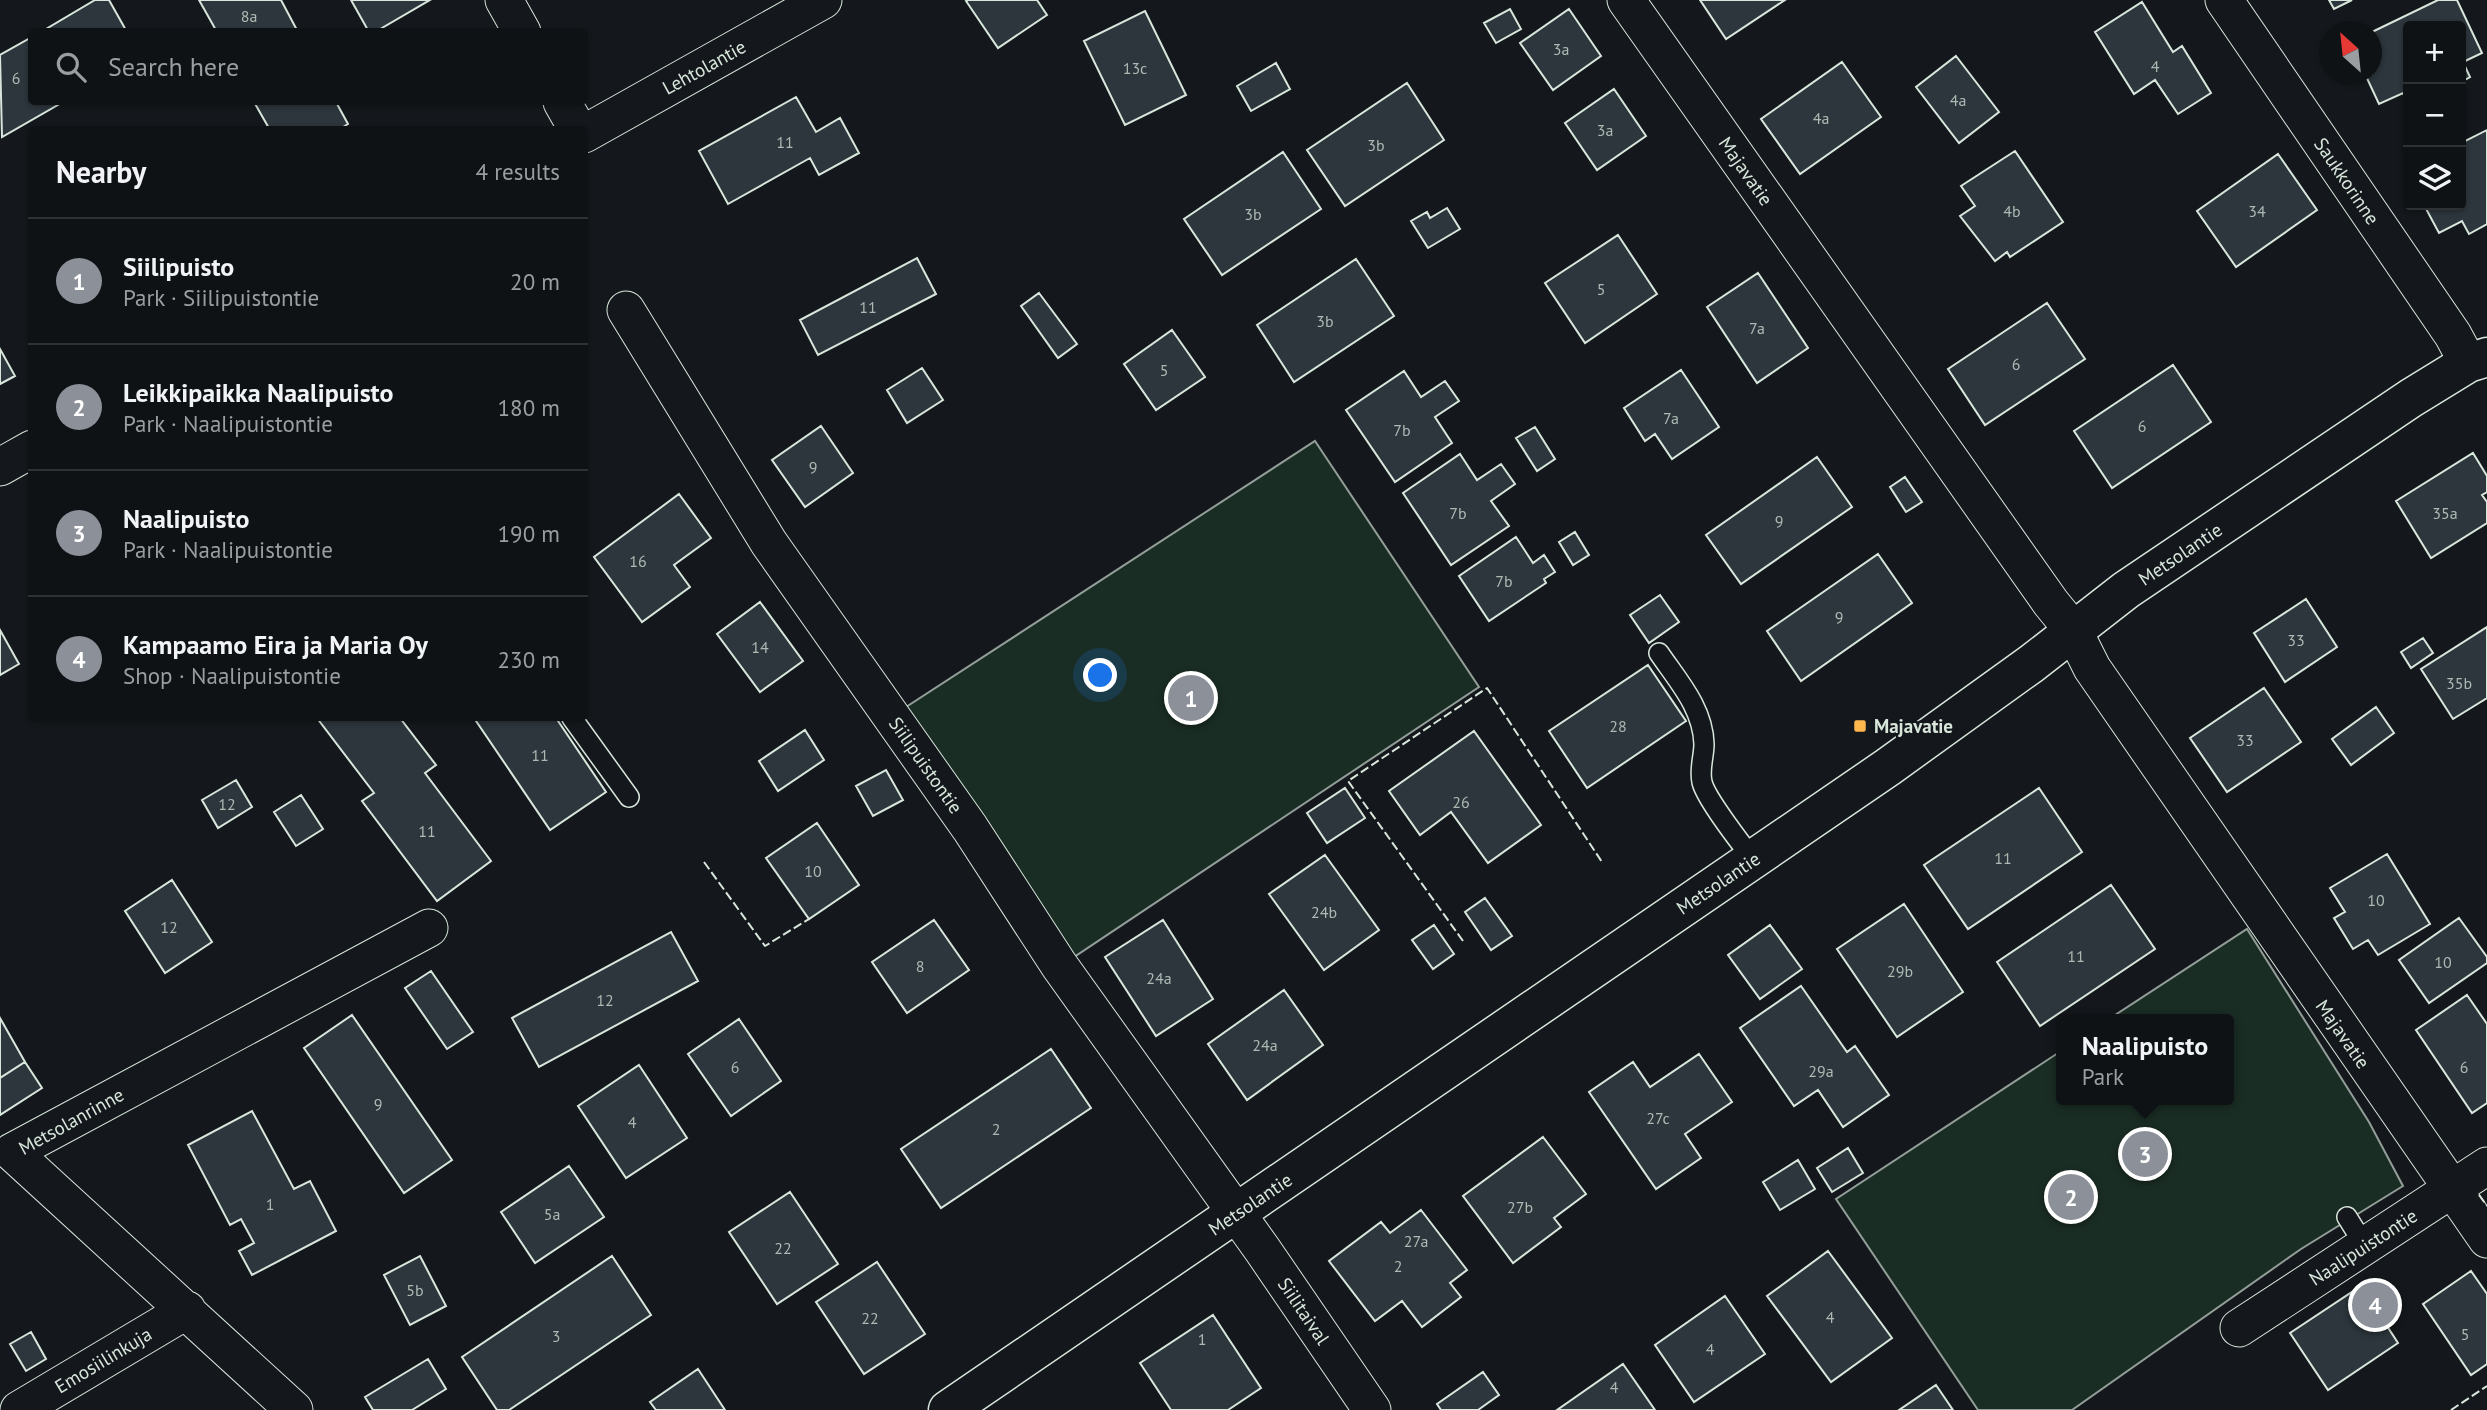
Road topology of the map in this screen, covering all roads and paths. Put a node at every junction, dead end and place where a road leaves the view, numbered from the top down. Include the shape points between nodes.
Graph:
1 (504, 0) edge
2 (823, 0) edge
3 (1626, 0) edge
4 (2224, 0) edge
5 (520, 28) edge
6 (564, 105) edge
7 (576, 126) edge
8 (588, 132) edge
9 (626, 310) dead end
10 (2477, 360) edge
11 (28, 451) edge
12 (0, 467) edge
13 (2073, 630) junction
14 (1659, 653) dead end
15 (574, 721) edge
16 (629, 797) dead end
17 (1753, 859) junction
18 (429, 928) dead end
19 (2487, 1166) edge
20 (2453, 1190) junction
21 (1236, 1213) junction
22 (2487, 1239) edge
23 (187, 1310) junction
24 (2239, 1328) dead end
25 (19, 1410) edge
26 (294, 1410) edge
27 (948, 1410) edge
28 (1372, 1410) edge

1 - 5 street
2 - 8 street, Lehtolantie
3 - 13 street, Majavatie
4 - 10 street, Saukkorinne via 2453,335
6 - 7 street
9 - 21 street, Siilipuistontie via 769,543
10 - 13 street, Metsolantie via 2400,406
11 - 12 street
13 - 17 street, Metsolantie
13 - 20 street, Majavatie via 2100,680
14 - 17 lane via 1701,722 1702,784
15 - 16 lane
17 - 21 street, Metsolantie
18 - 23 street, Metsolanrinne via 12,1152
19 - 20 street, Naalipuistontie
20 - 22 street, Majavatie
20 - 24 street, Naalipuistontie via 2356,1231
21 - 27 street, Metsolantie
21 - 28 street, Siilitaival
23 - 25 street, Emosiilinkuja
23 - 26 street, Metsolanrinne

